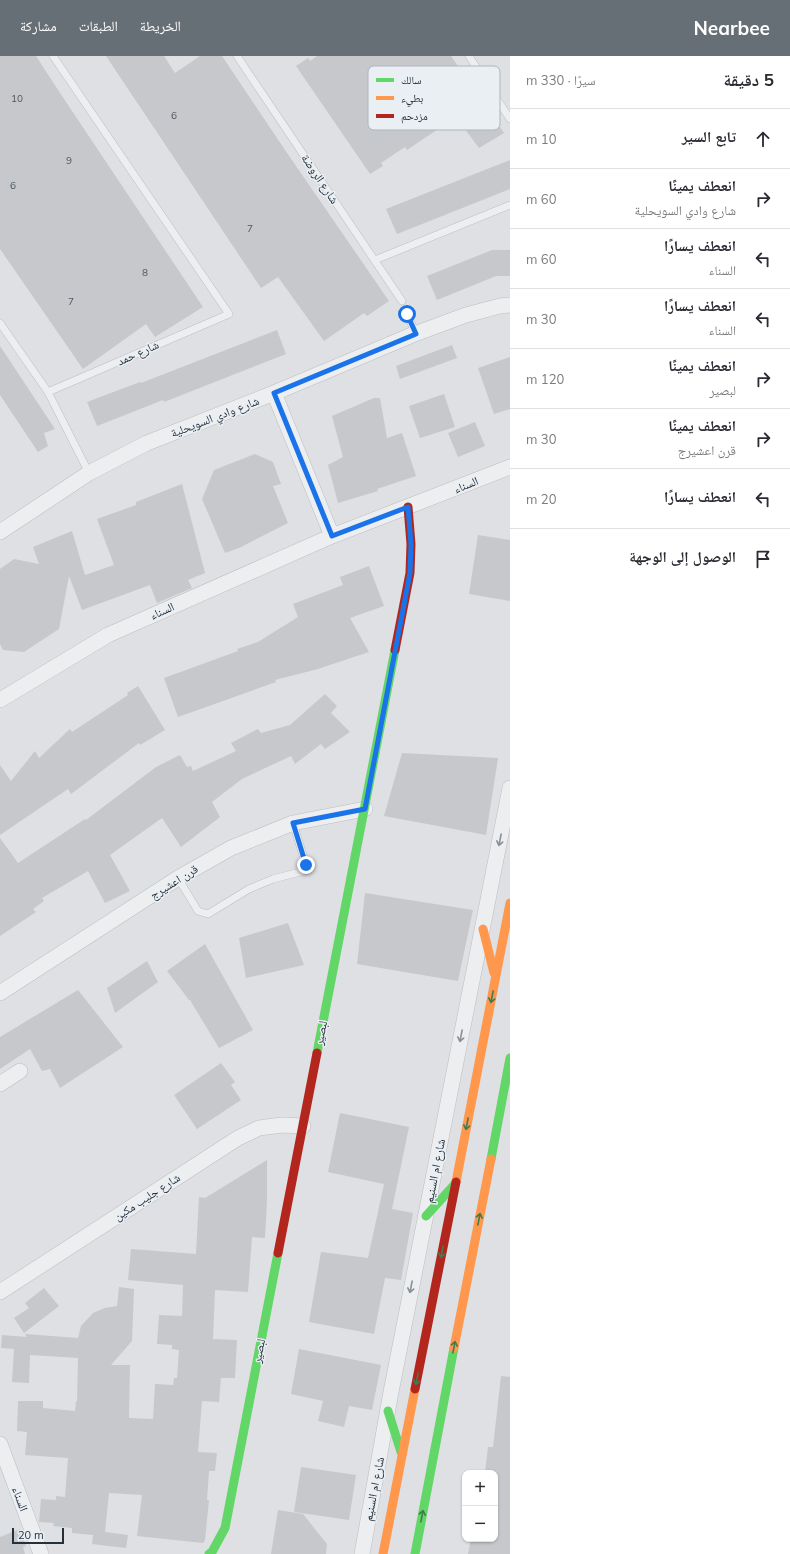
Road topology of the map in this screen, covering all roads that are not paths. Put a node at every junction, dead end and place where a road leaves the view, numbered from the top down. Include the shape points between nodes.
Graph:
1 (53, 56) edge
2 (236, 56) edge
3 (469, 56) edge
4 (476, 66) edge
5 (500, 104) edge
6 (510, 119) edge
7 (510, 204) edge
8 (375, 260) junction
9 (402, 302) dead end
10 (510, 305) edge
11 (407, 314) dead end
12 (0, 323) edge
13 (416, 334) junction
14 (48, 392) junction
15 (274, 393) junction
16 (510, 467) edge
17 (89, 473) junction
18 (408, 507) junction
19 (0, 532) edge
20 (332, 536) junction
21 (0, 700) edge
22 (510, 788) edge
23 (365, 809) junction
24 (293, 823) junction
25 (178, 878) junction
26 (510, 903) edge
27 (483, 929) junction
28 (495, 978) junction
29 (0, 993) edge
30 (510, 1058) edge
31 (20, 1071) dead end
32 (0, 1084) edge
33 (303, 1126) junction
34 (455, 1184) junction
35 (426, 1216) junction
36 (0, 1292) edge
37 (388, 1411) junction
38 (0, 1444) edge
39 (402, 1455) junction
40 (41, 1554) edge
41 (209, 1554) edge
42 (362, 1554) edge
43 (383, 1554) edge
44 (415, 1554) edge

1 - 14 lane, شارع حمد via 229,314
2 - 8 lane, شارع الروضة
3 - 4 lane
5 - 6 lane
7 - 8 lane
8 - 9 lane, شارع الروضة
10 - 13 street, شارع وادي السويحلية via 466,315
11 - 13 lane
12 - 14 lane
13 - 15 street, شارع وادي السويحلية
14 - 17 lane
15 - 17 street, شارع وادي السويحلية via 147,443
15 - 20 street
16 - 18 street, السناء
17 - 19 street, شارع وادي السويحلية
18 - 20 street, السناء
18 - 23 main road, لبصير via 410,573
20 - 21 street, السناء via 108,635
22 -> 27 street, شارع ام السنيم
23 - 24 street, قرن اعشيرج
23 - 33 main road, لبصير
24 - 25 street, قرن اعشيرج via 231,848
24 - 25 lane via 306,865 304,871 273,879 249,889 208,914 198,911
25 - 29 street, قرن اعشيرج
26 - 28 main road, شارع ام السنيم
27 - 28 main road
27 -> 35 street, شارع ام السنيم
28 -> 34 main road, شارع ام السنيم
44 -> 30 main road
31 - 32 street
33 - 36 street, شارع جليب مكين via 259,1128 238,1138
33 - 41 main road, لبصير via 225,1528
34 - 35 main road
34 -> 39 main road, شارع ام السنيم
35 -> 37 street, شارع ام السنيم
37 - 39 main road
37 - 42 street, شارع ام السنيم
38 - 40 street, السناء
39 - 43 main road, شارع ام السنيم

